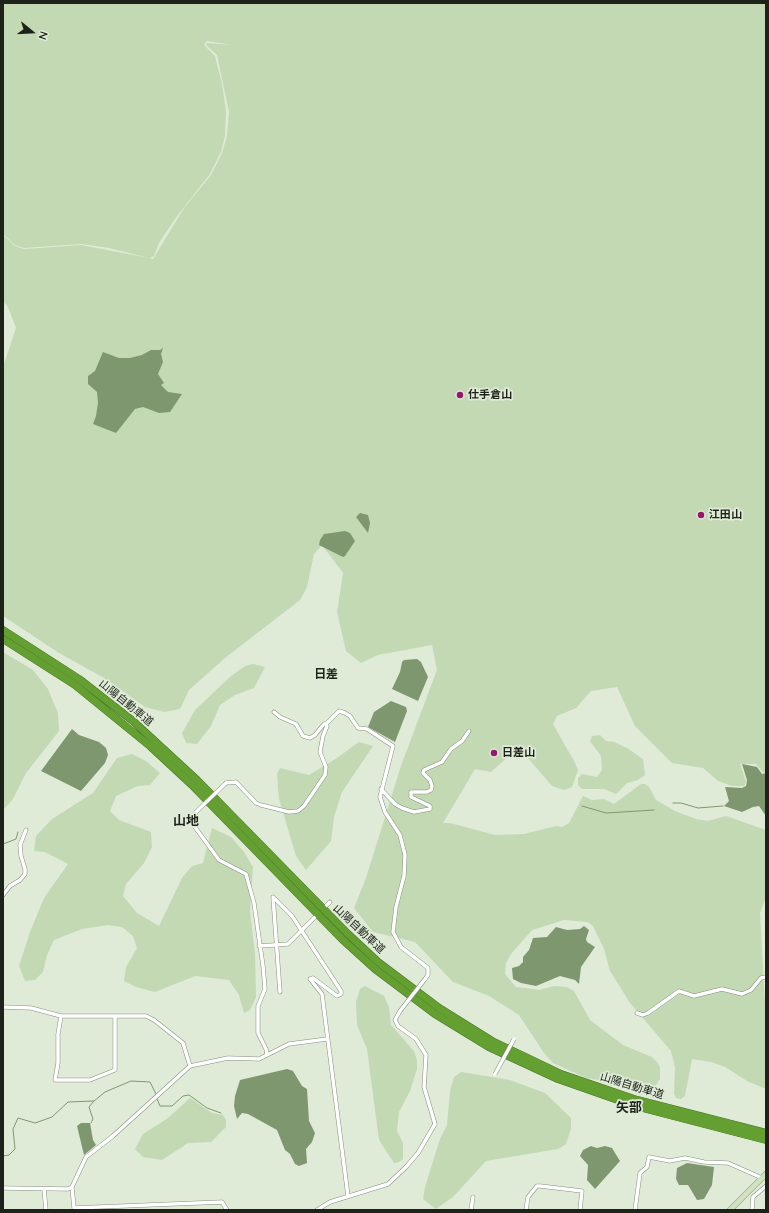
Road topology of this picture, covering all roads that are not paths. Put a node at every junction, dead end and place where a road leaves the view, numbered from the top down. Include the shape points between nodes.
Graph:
1 (3, 630) edge
2 (3, 639) edge
3 (274, 712) dead end
4 (326, 724) junction
5 (469, 731) dead end
6 (382, 789) junction
7 (26, 830) dead end
8 (3, 895) edge
9 (330, 902) dead end
10 (325, 908) dead end
11 (315, 917) dead end
12 (302, 932) junction
13 (276, 945) junction
14 (259, 946) junction
15 (766, 977) edge
16 (280, 992) dead end
17 (3, 1007) edge
18 (637, 1013) dead end
19 (61, 1016) junction
20 (115, 1017) junction
21 (327, 1039) junction
22 (514, 1039) dead end
23 (267, 1054) junction
24 (190, 1066) junction
25 (495, 1074) dead end
26 (636, 1103) junction
27 (766, 1133) edge
28 (766, 1140) edge
29 (766, 1174) edge
30 (762, 1178) junction
31 (757, 1183) junction
32 (766, 1185) edge
33 (72, 1187) junction
34 (3, 1188) edge
35 (44, 1189) junction
36 (348, 1196) junction
37 (473, 1197) dead end
38 (94, 1208) edge
39 (46, 1210) edge
40 (227, 1210) edge
41 (317, 1210) edge
42 (471, 1210) edge
43 (526, 1210) edge
44 (580, 1210) edge
45 (635, 1210) edge
46 (730, 1210) edge
47 (752, 1210) edge

1 - 26 highway, 山陽自動車道 via 79,679 133,721 197,780 348,934 411,988 462,1023 510,1050 561,1074
2 - 26 highway, 山陽自動車道 via 75,685 150,746 192,785 337,934 408,994 459,1029 514,1060 558,1079
3 - 4 street via 296,724 302,736 310,738
4 - 6 street via 339,711 350,716 358,728 367,729 394,746
4 - 14 street, bridge via 320,752 326,767 325,775 298,811 289,812 261,805 236,782 226,783 196,812 192,823 219,860 246,874 254,903
5 - 6 street via 442,762 424,770 423,773 430,780 431,790 411,792 411,797 430,806 430,809 414,812 402,808
6 - 36 street, bridge via 381,803 400,835 405,855 394,932 401,947 428,968 428,975 395,1020 398,1026 416,1039 426,1056 424,1087 435,1124 418,1153 388,1184
7 - 8 street via 19,850 26,869 25,874
9 - 10 street
11 - 12 street
12 - 13 street via 288,944
12 - 13 street via 292,916 273,897
12 - 21 street via 341,991 337,996 313,978 310,979 322,994
13 - 14 street
13 - 16 street
14 - 23 street via 265,989 258,1006 258,1033
15 - 18 street via 761,978 751,990 742,994 722,989 694,996 679,991 648,1013
17 - 19 street via 31,1008
19 - 20 street
19 - 20 street via 55,1080 90,1080 114,1070
20 - 24 street via 138,1016 154,1020 183,1043
21 - 23 street via 289,1044
21 - 36 street
22 - 25 street, bridge
23 - 24 street via 259,1059 228,1058
24 - 33 street via 86,1157
26 - 27 highway, 山陽自動車道
26 - 28 highway, 山陽自動車道
29 - 30 street
30 - 31 street
30 - 45 street via 728,1164 685,1158 670,1161 649,1157 647,1167 640,1173
31 - 32 street
31 - 46 street
32 - 47 street via 753,1197
33 - 35 street
33 - 38 street via 74,1208
34 - 35 street
35 - 39 street
36 - 41 street
37 - 42 street
38 - 40 street via 222,1202
43 - 44 street via 528,1197 536,1186 540,1186 582,1191

